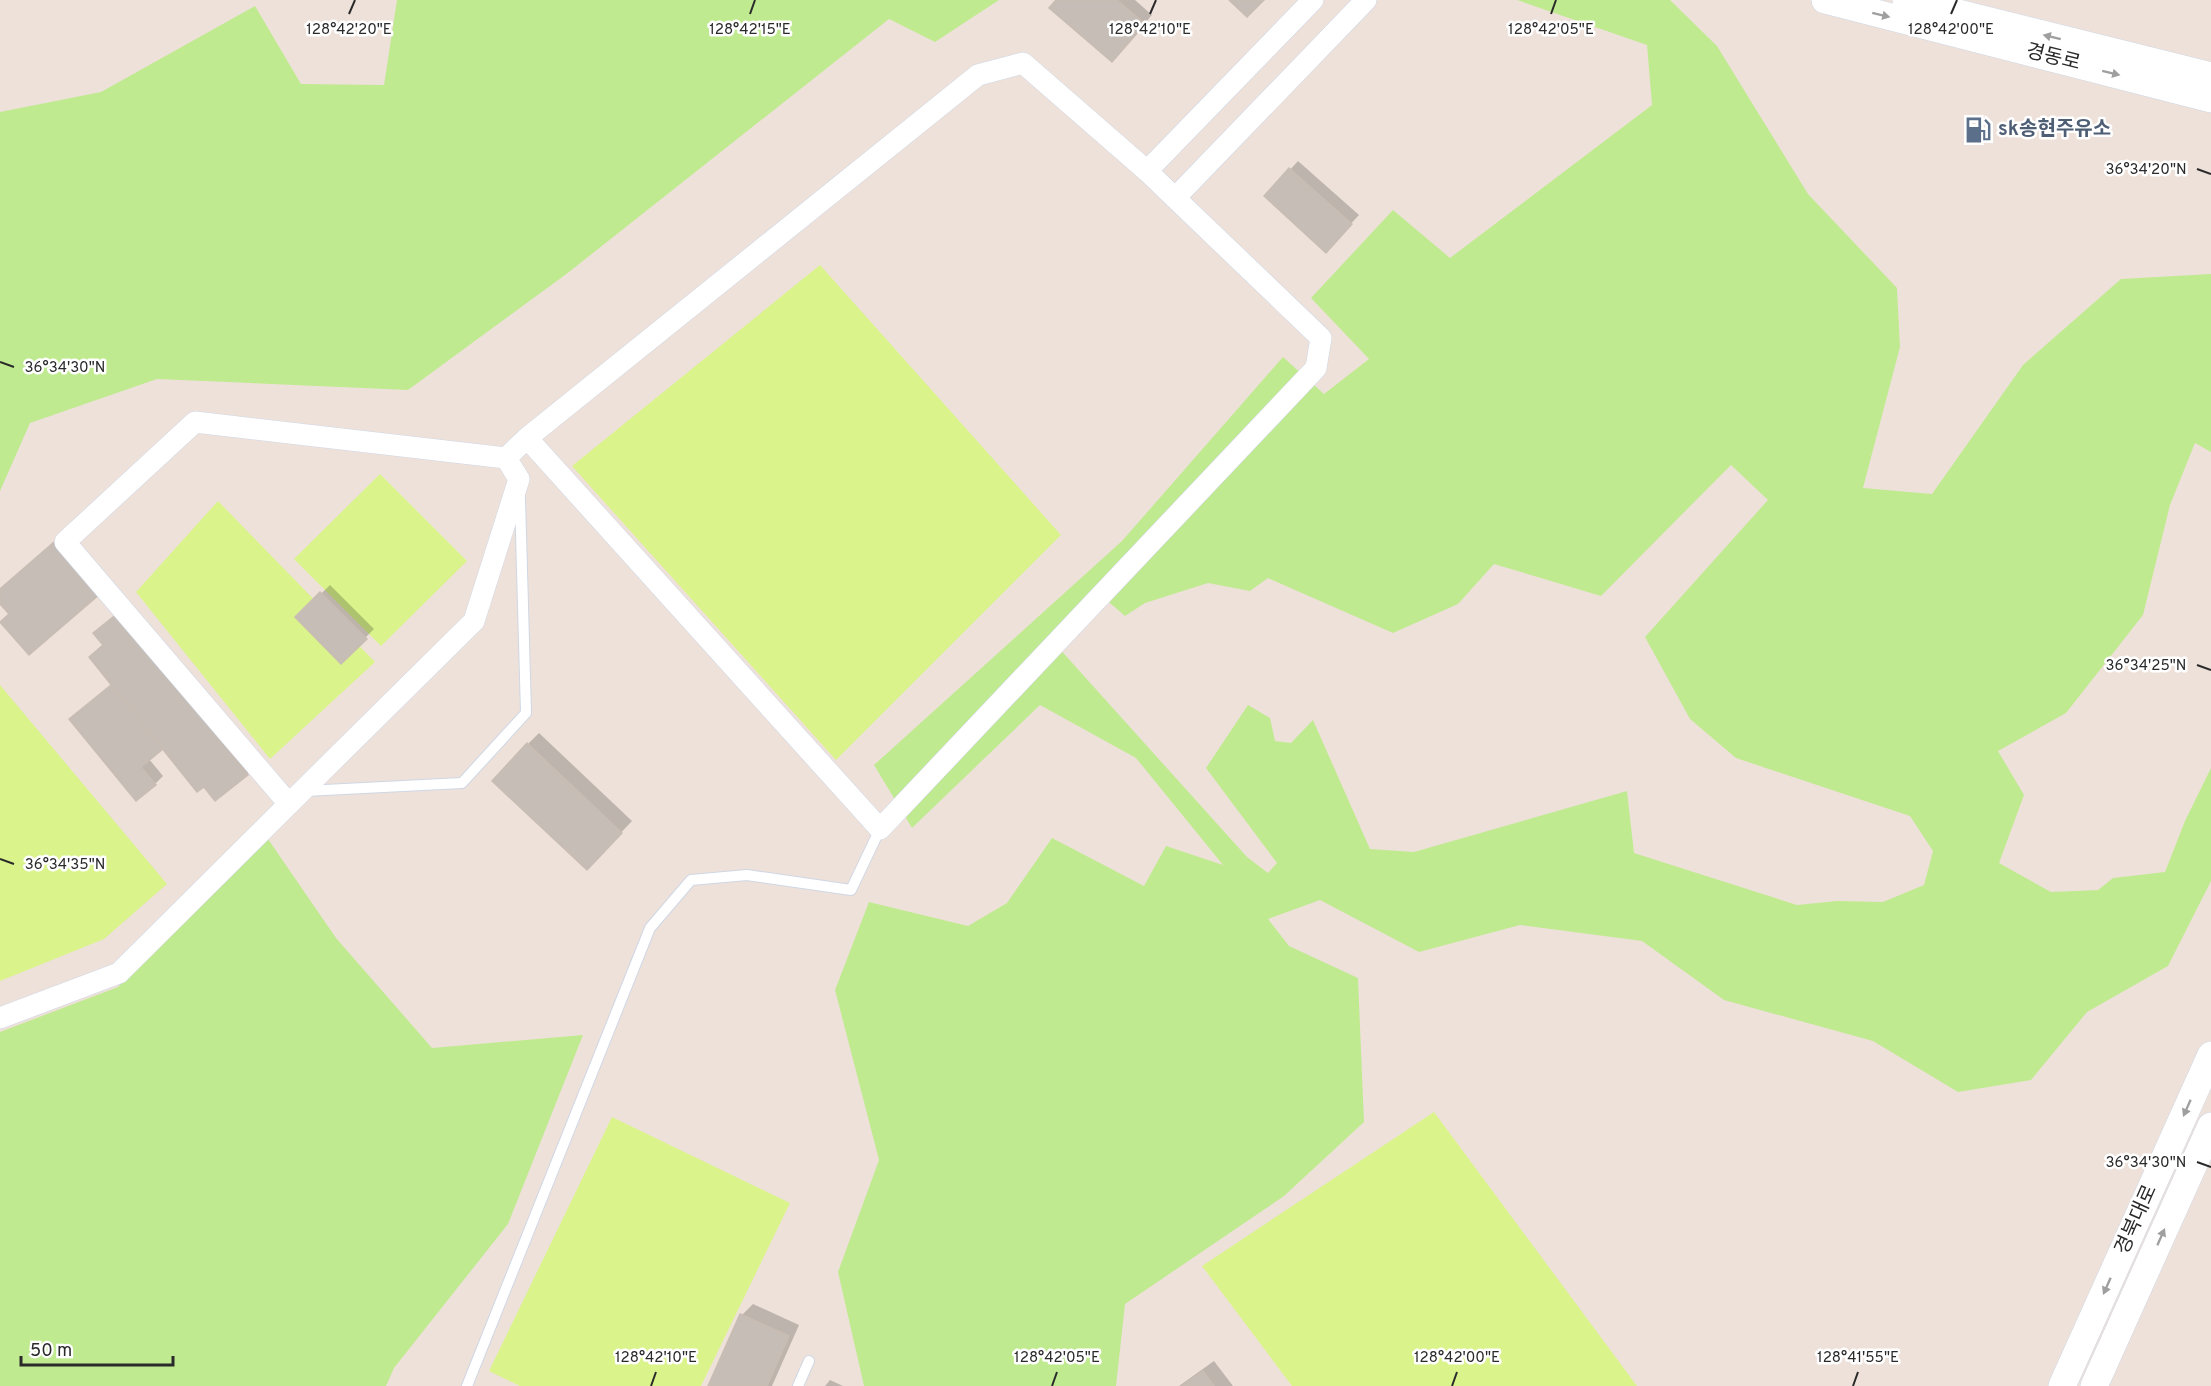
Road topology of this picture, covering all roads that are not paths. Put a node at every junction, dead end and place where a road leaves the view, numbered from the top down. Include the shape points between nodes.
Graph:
1 (1313, 0) edge
2 (1366, 0) edge
3 (1825, 0) edge
4 (1906, 0) edge
5 (2211, 76) edge
6 (2211, 99) edge
7 (1147, 171) junction
8 (1175, 198) junction
9 (527, 438) junction
10 (506, 458) junction
11 (519, 479) junction
12 (295, 797) junction
13 (880, 829) junction
14 (0, 1018) edge
15 (2211, 1055) edge
16 (2211, 1126) edge
17 (809, 1361) dead end
18 (467, 1386) edge
19 (798, 1386) edge
20 (2062, 1386) edge
21 (2094, 1386) edge

1 - 7 street
2 - 8 street
3 -> 6 street, 경동로
5 -> 4 street, 경동로
7 - 8 street
7 - 9 street via 1023,63 978,75
8 - 13 street via 1321,338 1316,368
9 - 10 street
9 - 13 street
10 - 11 street
10 - 12 street via 195,422 65,542
11 - 12 street via 474,621
11 - 12 lane via 526,712 462,783
12 - 14 street via 118,973
13 - 18 lane via 851,890 747,874 691,880 650,928
15 -> 20 street, 경북대로
21 -> 16 street, 경북대로
17 - 19 lane

